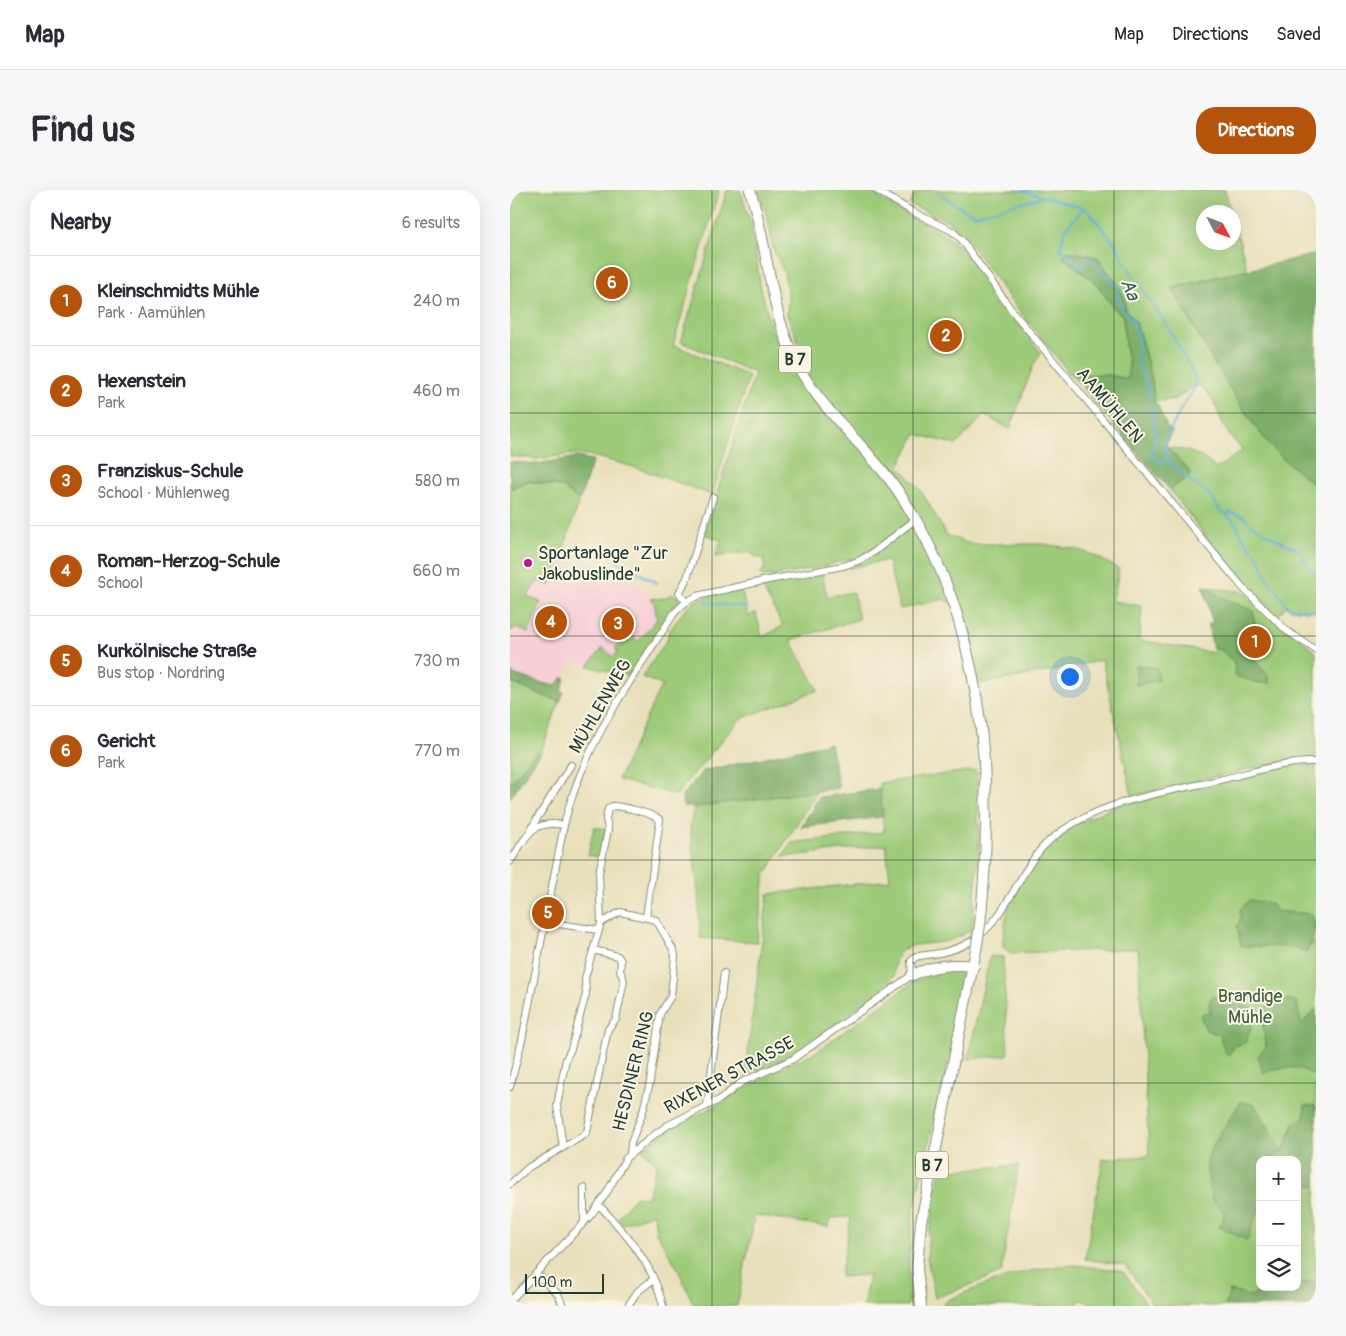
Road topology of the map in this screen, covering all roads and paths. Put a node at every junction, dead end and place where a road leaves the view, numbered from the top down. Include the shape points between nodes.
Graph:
1 (750, 190) edge
2 (876, 190) edge
3 (713, 497) dead end
4 (916, 519) junction
5 (686, 602) junction
6 (1316, 650) edge
7 (1316, 762) edge
8 (571, 765) dead end
9 (564, 824) junction
10 (527, 836) junction
11 (510, 862) edge
12 (646, 917) junction
13 (546, 922) junction
14 (601, 923) junction
15 (598, 930) junction
16 (593, 950) junction
17 (974, 966) junction
18 (724, 973) dead end
19 (912, 975) junction
20 (510, 1087) edge
21 (707, 1106) junction
22 (563, 1148) junction
23 (630, 1153) junction
24 (510, 1184) edge
25 (584, 1188) dead end
26 (599, 1205) junction
27 (584, 1223) junction
28 (536, 1274) junction
29 (654, 1279) junction
30 (510, 1301) edge
31 (920, 1303) edge
32 (563, 1306) edge
33 (628, 1306) edge
34 (663, 1306) edge

1 - 4 main road, B 7 via 780,321 799,367 828,409 886,475
2 - 6 street, AAMÜHLEN via 952,231 962,240 1013,312 1243,588 1287,631
3 - 5 street via 687,578 679,593
4 - 5 street, MÜHLENWEG via 858,561 808,574 723,589
4 - 17 main road, B 7, bridge via 948,587 968,653 978,707 985,761 986,848
5 - 9 street, MÜHLENWEG via 675,612 600,729 580,773
7 - 19 street via 1288,764 1134,798 1077,822 1039,852 1000,915 986,931 955,949 916,957 911,961
8 - 10 street, MÜHLENWEG
9 - 10 street, MÜHLENWEG via 543,824
9 - 13 street
10 - 11 street, MÜHLENWEG
12 - 14 street via 620,912
12 - 14 street via 660,820 656,816 612,806 606,818 608,830 599,873
12 - 23 street, HESDINER RING via 657,921 676,956 671,996 660,1014 650,1082
13 - 15 street
13 - 20 street
14 - 15 street
15 - 16 street
16 - 22 street via 585,981 586,994 565,1062 557,1105
16 - 22 street, HESDINER RING via 618,956 624,979 616,1019 608,1029 586,1134
17 - 19 main road via 936,966
17 - 31 main road, B 7 via 921,1222 917,1263
18 - 21 street
19 - 21 street, RIXENER STRASSE via 798,1056 742,1082
21 - 23 street, RIXENER STRASSE via 668,1125
22 - 24 street, HESDINER RING via 526,1168
23 - 26 street, RIXENER STRASSE
25 - 27 street
26 - 27 street, RIXENER STRASSE
26 - 29 street via 634,1245
27 - 28 street, RIXENER STRASSE
28 - 30 street, RIXENER STRASSE
28 - 32 street via 558,1294
29 - 33 street via 637,1292
29 - 34 street

